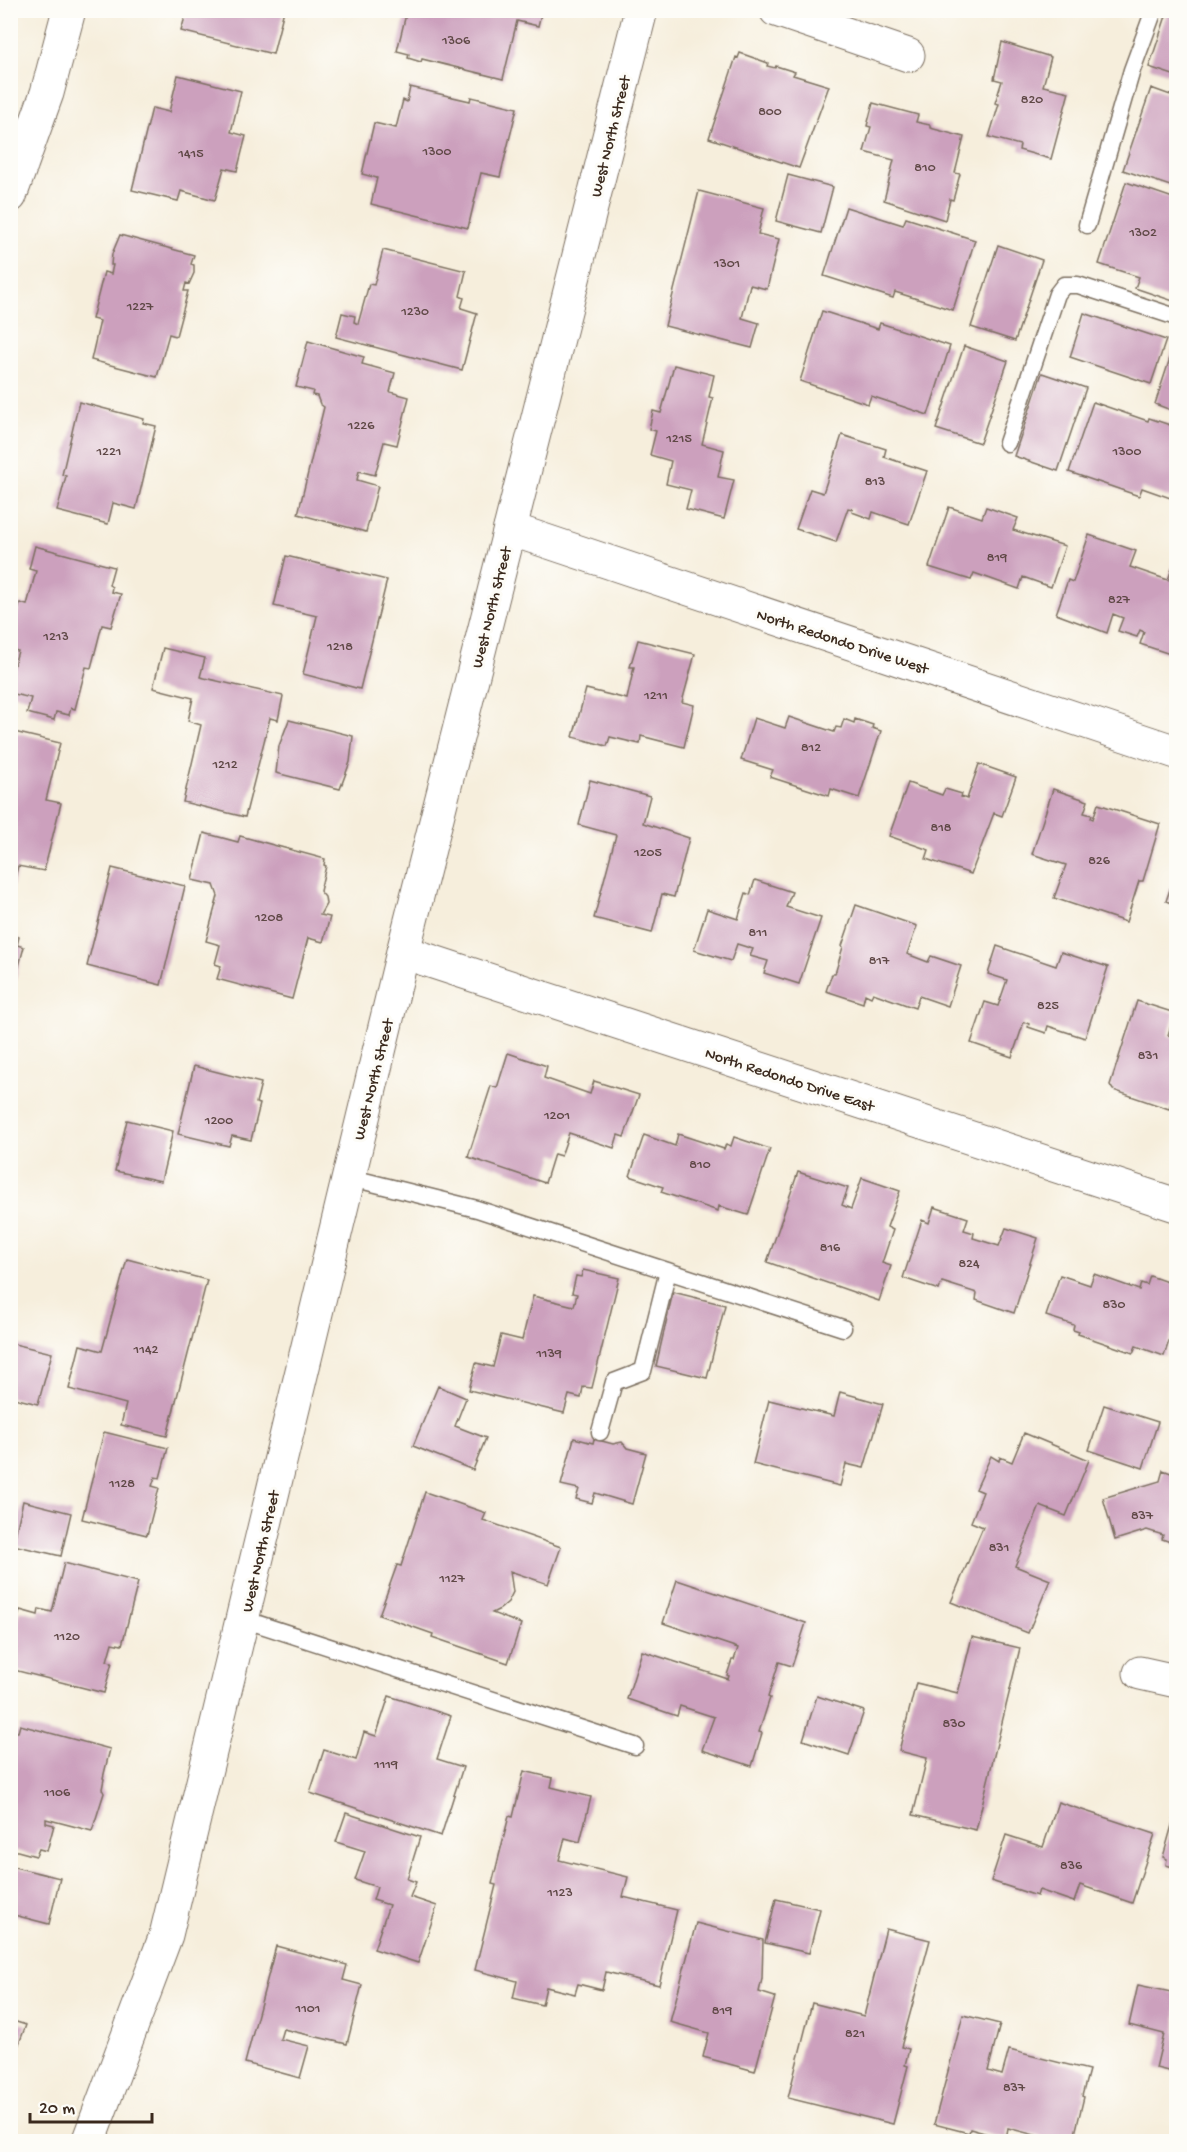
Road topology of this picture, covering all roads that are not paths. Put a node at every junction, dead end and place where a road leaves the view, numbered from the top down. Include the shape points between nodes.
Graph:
1 (69, 10) edge
2 (641, 10) edge
3 (776, 10) edge
4 (1154, 10) edge
5 (908, 55) dead end
6 (10, 196) edge
7 (1087, 225) dead end
8 (1176, 317) edge
9 (1007, 443) dead end
10 (510, 529) junction
11 (1176, 752) edge
12 (403, 952) junction
13 (348, 1177) junction
14 (1176, 1205) edge
15 (668, 1271) junction
16 (843, 1328) dead end
17 (600, 1432) dead end
18 (243, 1619) junction
19 (1140, 1672) dead end
20 (1176, 1681) edge
21 (635, 1746) dead end
22 (88, 2142) edge

1 - 6 street via 47,93
2 - 10 street, West North Street
3 - 5 street
4 - 7 lane via 1132,70
8 - 9 lane via 1078,285 1064,285 1057,294
10 - 11 street, North Redondo Drive West
10 - 12 street, West North Street
12 - 13 street, West North Street
12 - 14 street, North Redondo Drive East
13 - 15 lane via 477,1209
13 - 18 street, West North Street
15 - 16 lane
15 - 17 lane via 643,1371 614,1382
18 - 21 lane
18 - 22 street, West North Street via 166,1935
19 - 20 street

